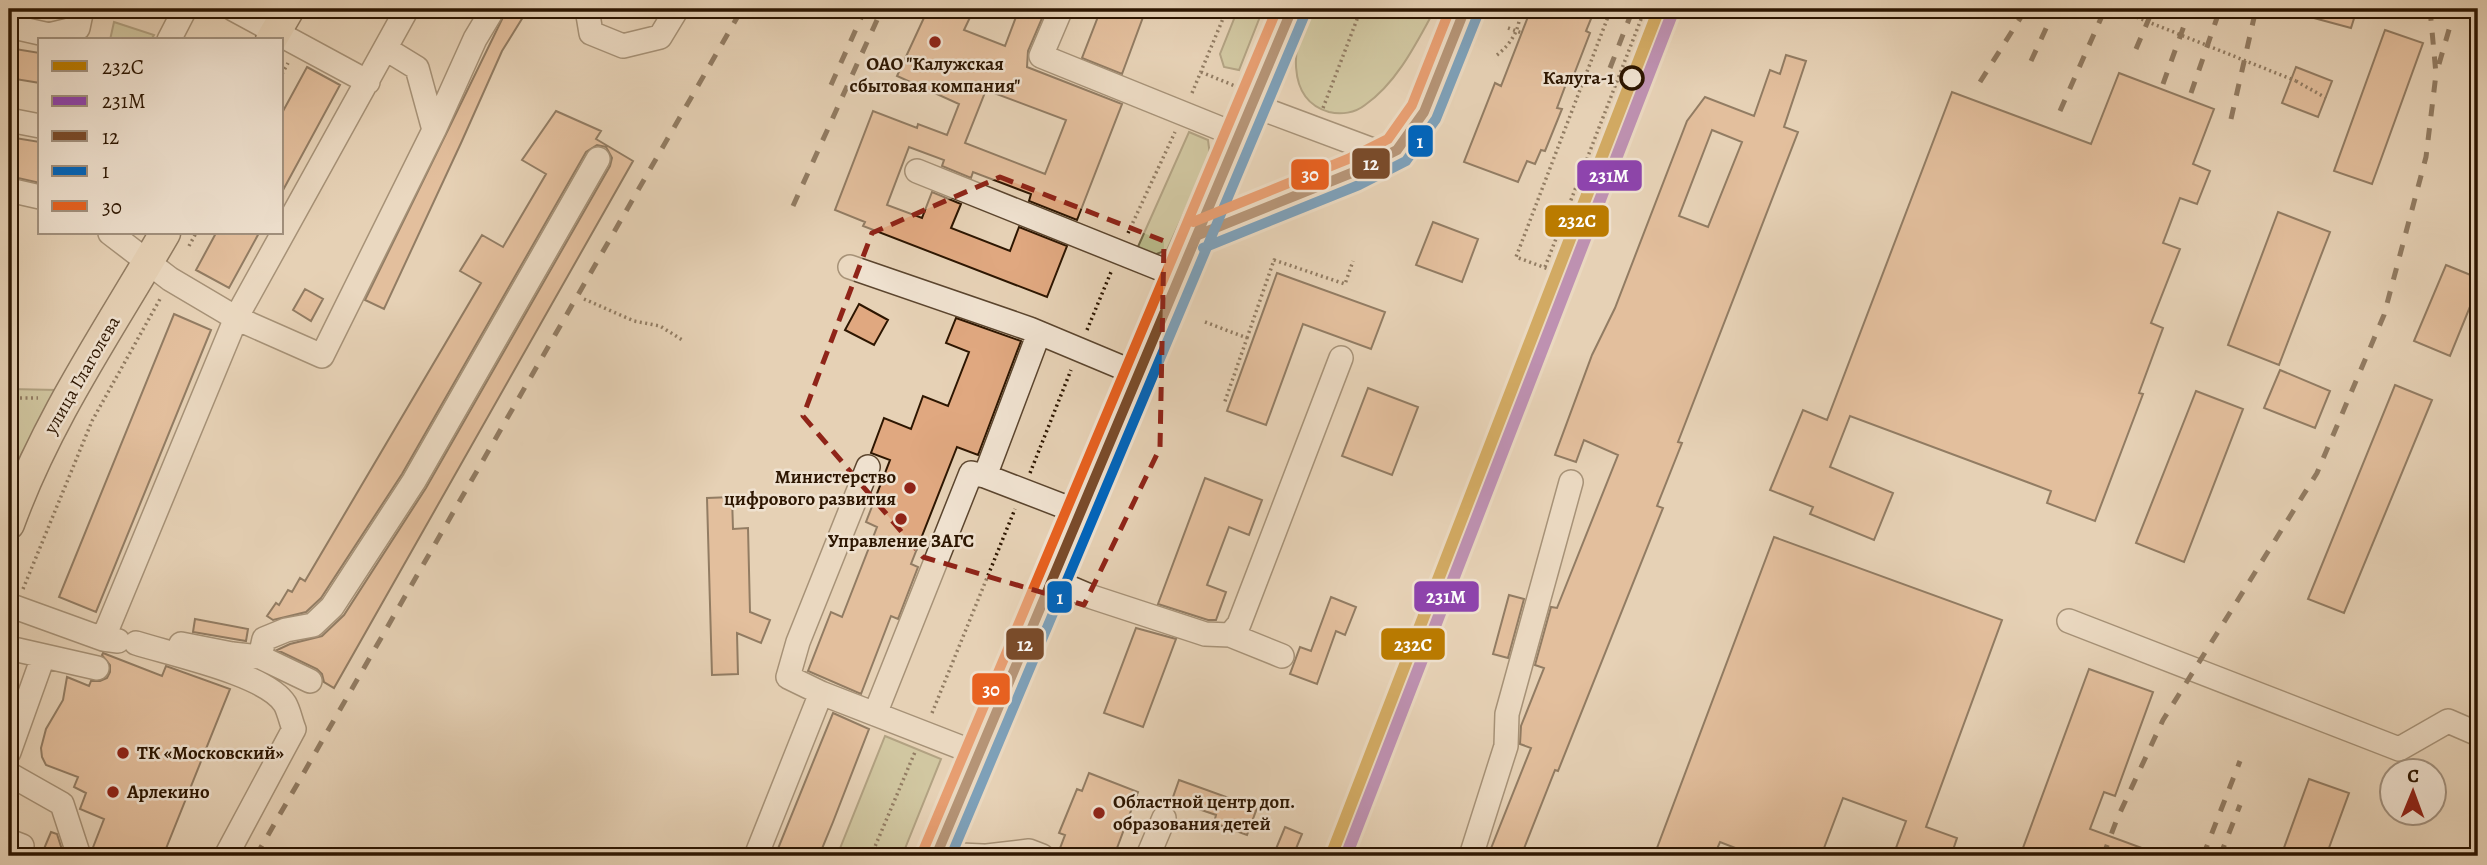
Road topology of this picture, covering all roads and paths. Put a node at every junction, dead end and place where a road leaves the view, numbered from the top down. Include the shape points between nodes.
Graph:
1 (82, 9) edge
2 (185, 9) edge
3 (233, 9) edge
4 (407, 9) edge
5 (493, 9) edge
6 (587, 9) edge
7 (677, 9) edge
8 (1061, 9) edge
9 (1227, 9) edge
10 (1292, 9) edge
11 (1361, 9) edge
12 (1465, 9) edge
13 (1518, 9) edge
14 (1611, 9) edge
15 (1645, 9) edge
16 (2116, 9) edge
17 (9, 26) edge
18 (278, 27) edge
19 (1508, 28) dead end
20 (1515, 31) junction
21 (1522, 33) dead end
22 (170, 38) edge
23 (386, 48) junction
24 (1497, 55) dead end
25 (1201, 72) junction
26 (368, 82) junction
27 (1247, 97) junction
28 (2326, 98) dead end
29 (1323, 110) dead end
30 (1183, 115) junction
31 (9, 120) edge
32 (38, 126) edge
33 (434, 130) junction
34 (1239, 136) junction
35 (1386, 155) junction
36 (598, 159) dead end
37 (917, 171) dead end
38 (9, 190) edge
39 (38, 197) edge
40 (284, 232) edge
41 (111, 234) edge
42 (165, 234) edge
43 (195, 234) edge
44 (283, 234) edge
45 (1198, 235) junction
46 (1119, 252) junction
47 (1353, 261) dead end
48 (850, 267) dead end
49 (1545, 267) junction
50 (159, 271) junction
51 (1562, 274) dead end
52 (1181, 277) junction
53 (583, 299) dead end
54 (236, 318) junction
55 (1205, 322) dead end
56 (1039, 333) junction
57 (1247, 338) junction
58 (684, 341) dead end
59 (1079, 351) junction
60 (1341, 358) dead end
61 (1139, 375) junction
62 (9, 398) edge
63 (42, 398) dead end
64 (1224, 404) dead end
65 (868, 467) dead end
66 (985, 476) junction
67 (1571, 482) dead end
68 (1023, 491) junction
69 (1081, 513) junction
70 (9, 523) edge
71 (1052, 580) junction
72 (12, 607) edge
73 (2069, 621) dead end
74 (1230, 635) junction
75 (103, 639) junction
76 (136, 643) junction
77 (9, 648) edge
78 (1282, 656) dead end
79 (43, 657) junction
80 (260, 657) junction
81 (96, 668) dead end
82 (310, 681) dead end
83 (821, 693) junction
84 (875, 715) junction
85 (923, 733) junction
86 (2478, 734) edge
87 (9, 752) edge
88 (978, 754) junction
89 (9, 775) edge
90 (1164, 818) dead end
91 (9, 841) edge
92 (937, 855) edge
93 (18, 856) edge
94 (79, 856) edge
95 (226, 856) edge
96 (756, 856) edge
97 (871, 856) edge
98 (985, 856) edge
99 (1042, 856) edge
100 (1148, 856) edge
101 (1471, 856) edge

1 - 17 lane via 78,28 49,35
2 - 22 lane
3 - 18 lane
4 - 23 lane
5 - 33 lane
6 - 7 lane via 591,33 623,46 660,37
8 - 30 lane via 1041,57
9 - 25 path
10 - 27 main road
11 - 29 path
12 - 35 main road via 1424,112 1397,150
13 - 20 path
14 - 49 path via 1516,257
15 - 49 path
16 - 28 path, bridge
18 - 26 lane
19 - 20 path
20 - 21 path
20 - 24 path via 1510,45
23 - 26 lane
23 - 33 lane via 417,68
25 - 27 path
25 - 30 path
26 - 40 lane
27 - 34 main road
27 - 35 lane
30 - 34 lane
30 - 46 path
31 - 32 lane
33 - 54 lane via 322,356
34 - 45 main road
35 - 45 main road
36 - 80 lane via 414,481 332,607 313,625 264,639
37 - 46 lane
38 - 39 lane
41 - 50 lane
42 - 50 main road, улица Глаголева
43 - 50 path
44 - 54 lane
45 - 52 main road
46 - 52 lane
46 - 59 path
47 - 57 path via 1345,284 1274,260
48 - 56 lane
49 - 51 path
50 - 54 lane
50 - 70 main road, улица Глаголева via 78,378
50 - 72 path
52 - 61 main road
53 - 58 path via 635,321 660,326
54 - 75 lane
55 - 57 path
56 - 59 lane
56 - 66 lane
57 - 64 path
59 - 61 lane
59 - 68 path
60 - 74 lane via 1240,624
61 - 69 main road
62 - 63 path
65 - 83 lane via 788,677
66 - 68 lane
66 - 84 lane via 971,473 968,479
67 - 101 lane via 1507,714 1506,746
68 - 69 lane
68 - 85 path
69 - 71 main road
71 - 74 lane via 1205,634
71 - 88 main road
72 - 75 lane
73 - 86 lane via 2399,750 2448,721
74 - 78 lane
75 - 76 lane
76 - 80 lane via 186,644
76 - 95 lane via 235,673 264,685 284,703 294,729
77 - 79 lane
79 - 81 lane
79 - 87 lane
80 - 82 lane
83 - 84 lane
83 - 96 lane
84 - 85 lane
85 - 88 lane
85 - 97 path
88 - 92 main road
89 - 94 lane via 62,804
90 - 100 lane
91 - 93 lane via 22,846
92 - 98 lane
98 - 99 lane via 1029,851

